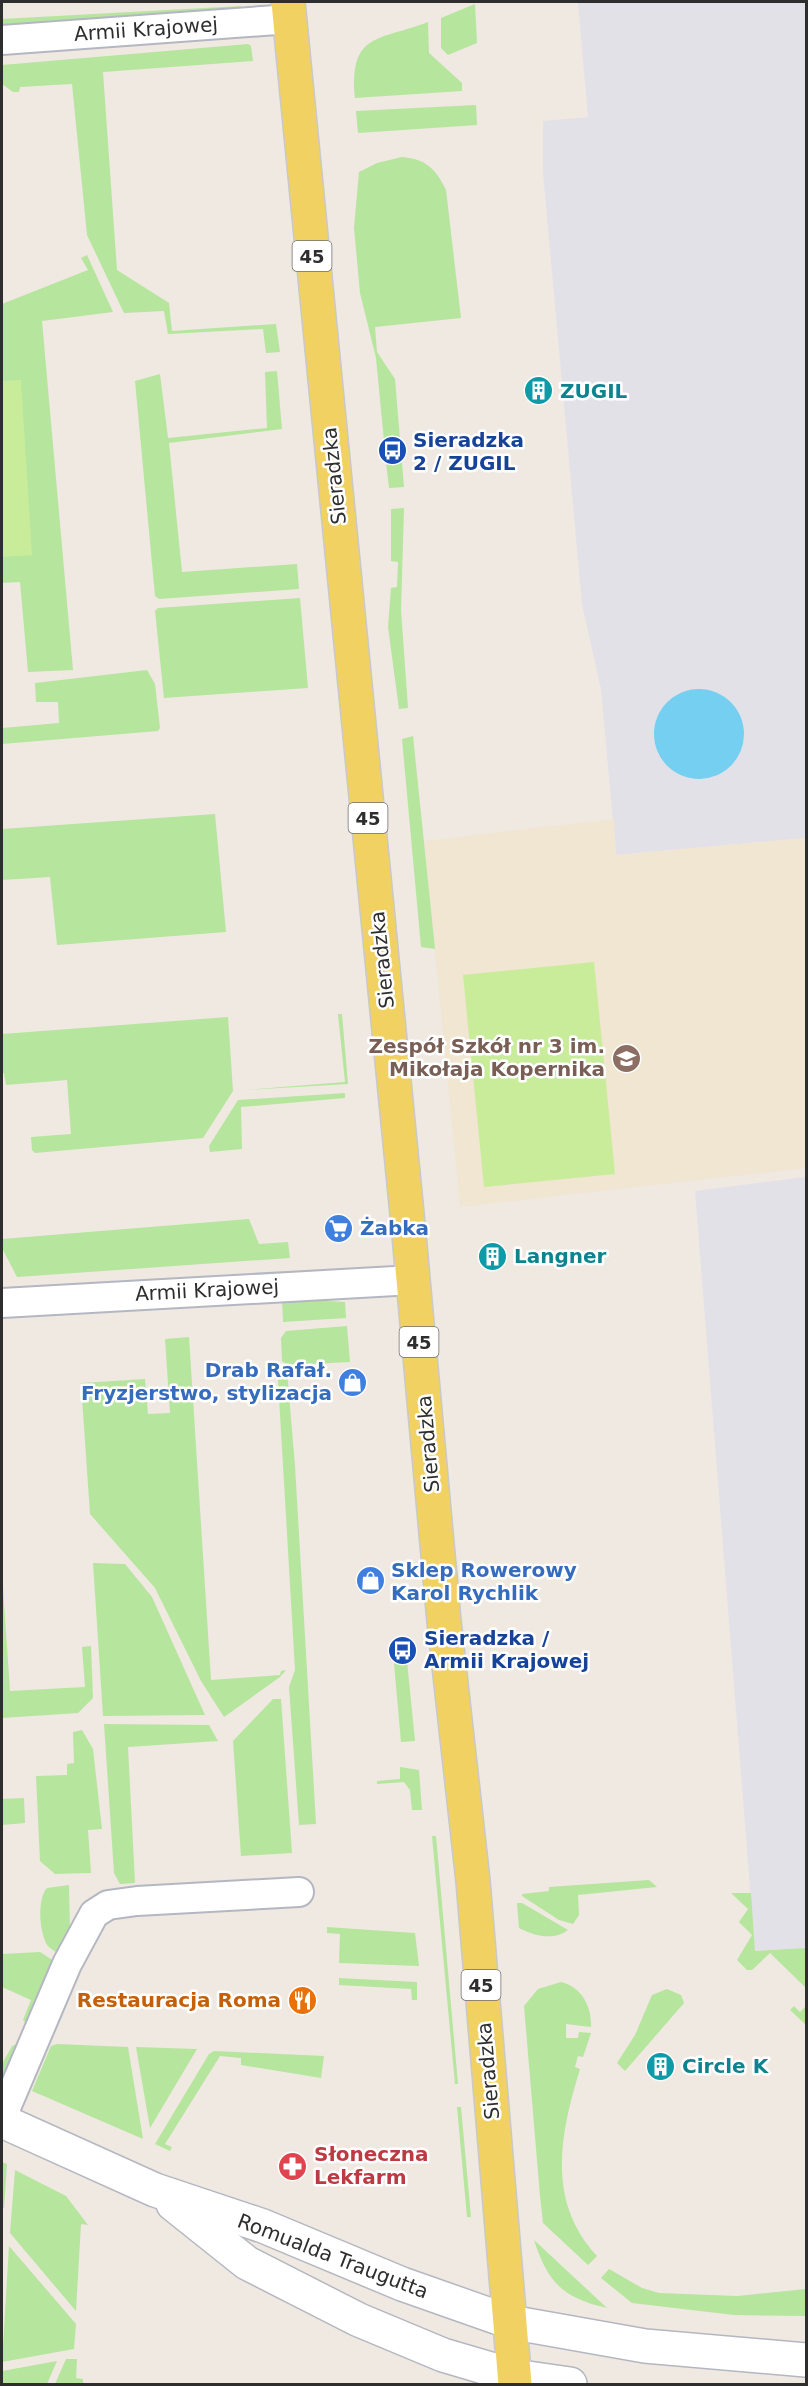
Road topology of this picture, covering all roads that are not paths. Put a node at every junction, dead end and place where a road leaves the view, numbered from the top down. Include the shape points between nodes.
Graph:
1 (289, 10) edge
2 (2, 40) edge
3 (413, 1280) junction
4 (2, 1303) edge
5 (299, 1892) dead end
6 (2, 2119) edge
7 (156, 2190) junction
8 (510, 2322) junction
9 (807, 2360) edge
10 (514, 2380) edge
11 (570, 2385) edge

1 - 2 street, Armii Krajowej
1 - 3 main road, Sieradzka / 45
3 - 4 street, Armii Krajowej
3 - 8 main road, Sieradzka / 45 via 472,1881
5 - 6 street via 137,1901 108,1905 94,1914 67,1964
6 - 7 street, Romualda Traugutta
7 - 8 street, Romualda Traugutta via 263,2226 402,2284
7 - 10 street, Romualda Traugutta via 247,2263 393,2335
8 - 9 street, Romualda Traugutta via 645,2346
8 - 10 main road, Sieradzka / 45
10 - 11 street, Romualda Traugutta

